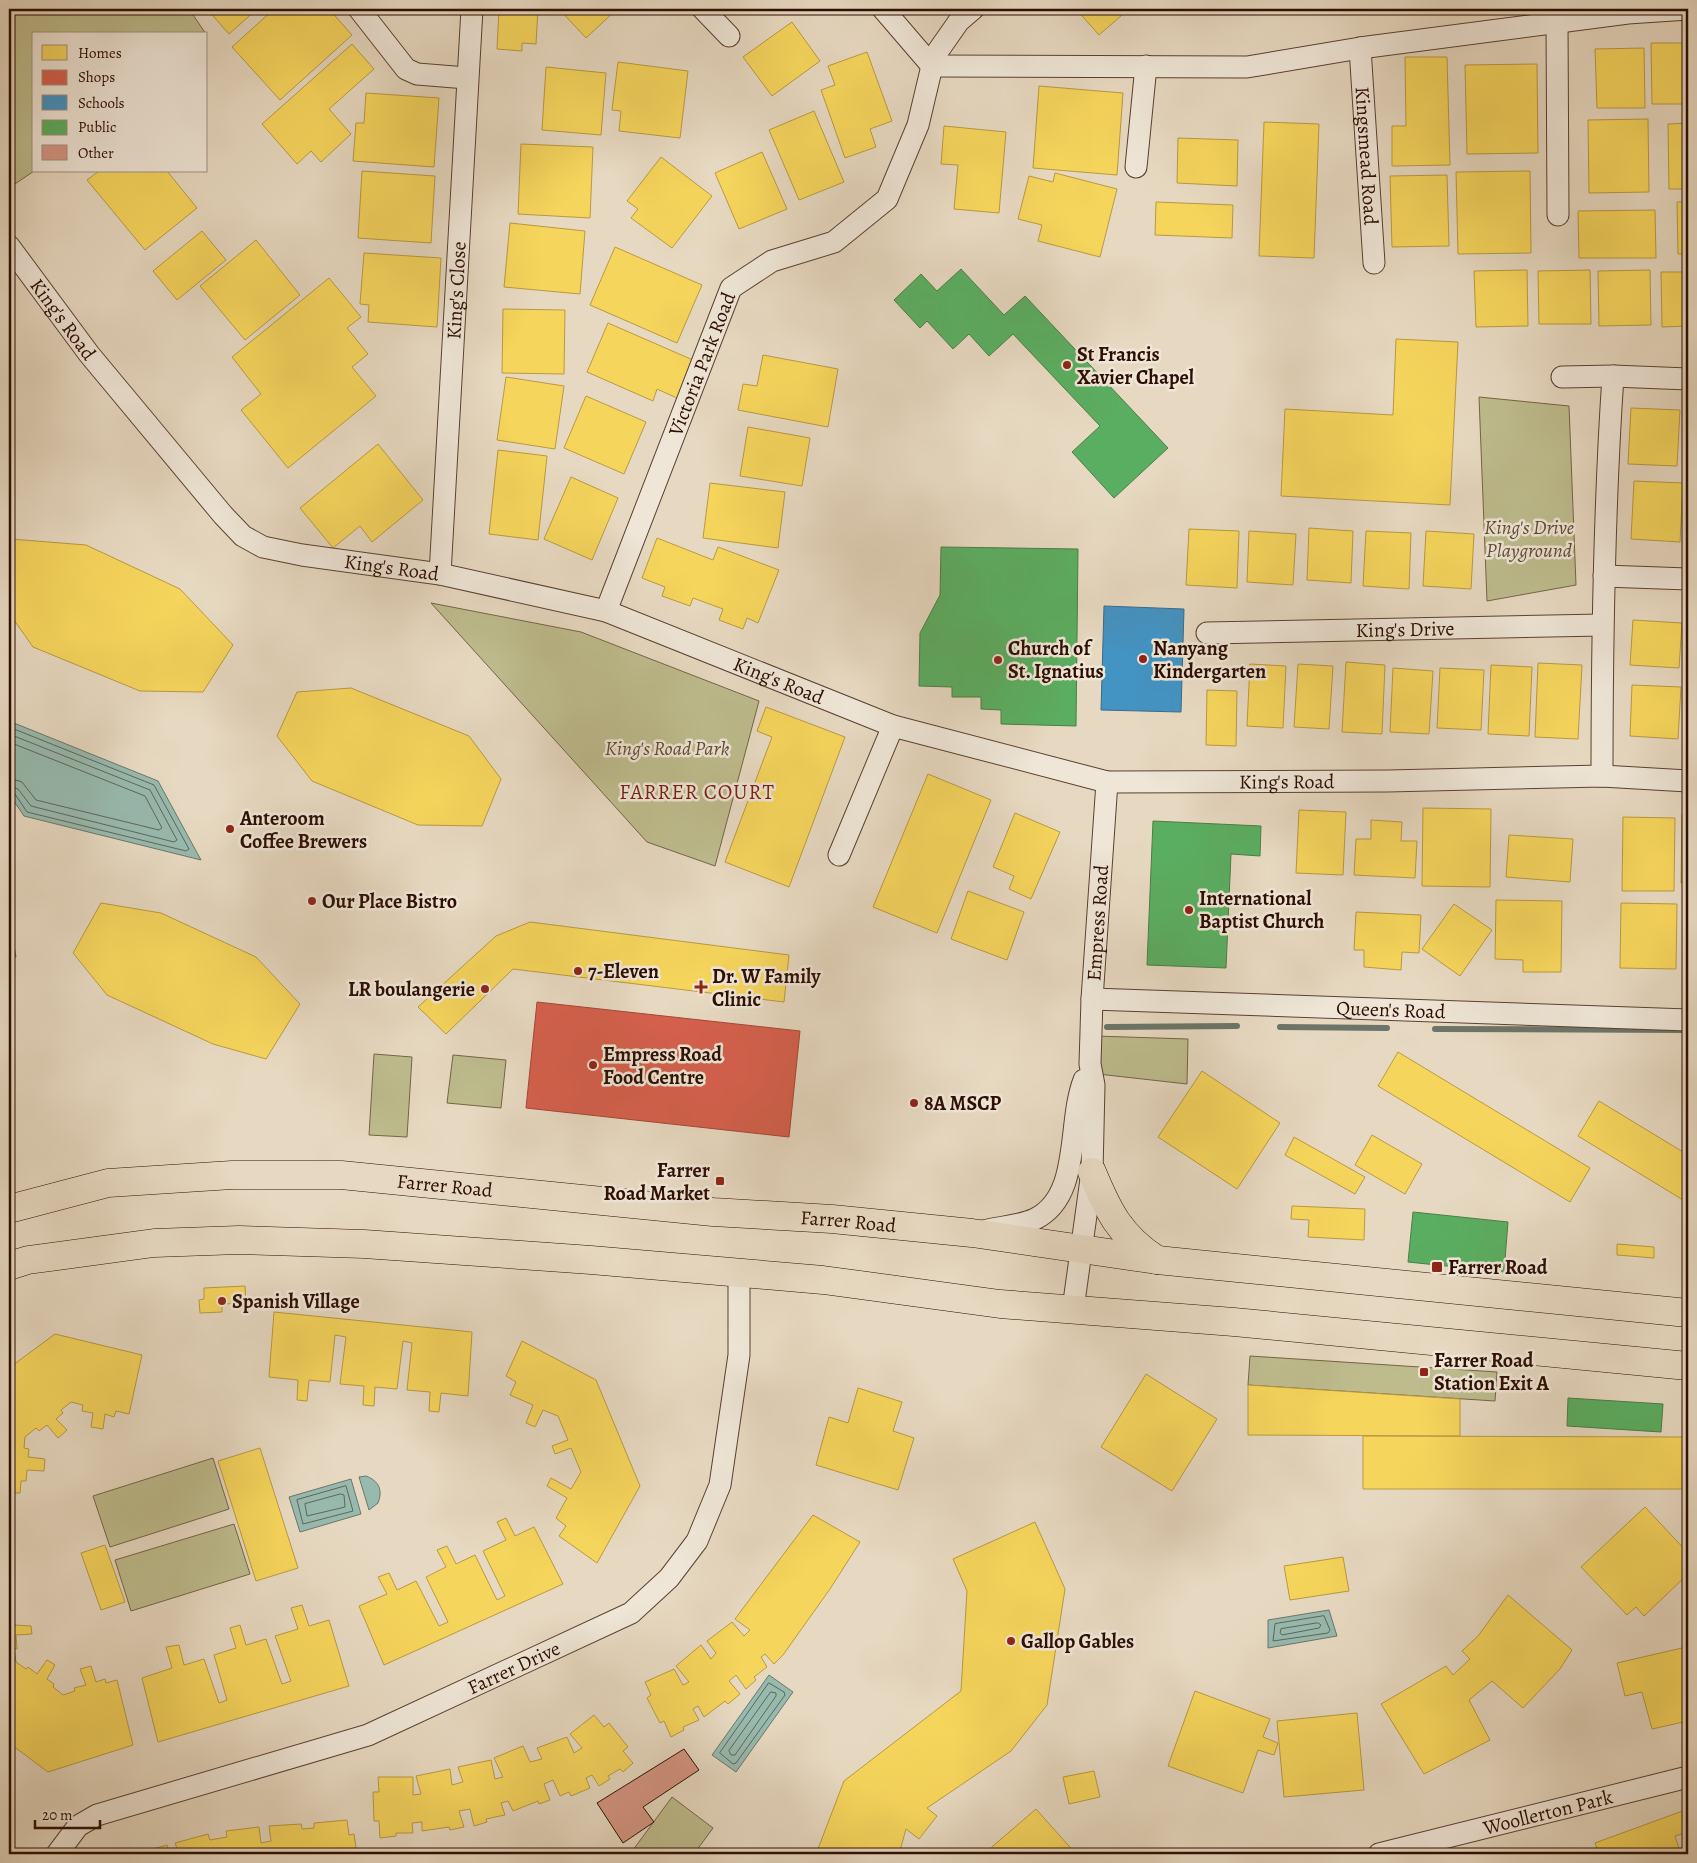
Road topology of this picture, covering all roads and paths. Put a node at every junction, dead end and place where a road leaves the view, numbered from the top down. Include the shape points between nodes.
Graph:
1 (359, 9) edge
2 (472, 9) edge
3 (703, 9) edge
4 (882, 9) edge
5 (973, 9) edge
6 (1688, 9) edge
7 (1628, 11) edge
8 (1558, 22) junction
9 (729, 36) dead end
10 (1360, 48) junction
11 (932, 66) junction
12 (1146, 66) junction
13 (467, 78) junction
14 (1136, 167) dead end
15 (1558, 215) dead end
16 (9, 246) edge
17 (1374, 263) dead end
18 (1613, 376) junction
19 (1562, 377) dead end
20 (1688, 378) edge
21 (440, 574) junction
22 (1604, 576) junction
23 (1688, 579) edge
24 (606, 611) junction
25 (1602, 625) junction
26 (1207, 633) dead end
27 (893, 726) junction
28 (1602, 776) junction
29 (1688, 781) edge
30 (1107, 782) junction
31 (838, 855) dead end
32 (1092, 999) junction
33 (1688, 1020) edge
34 (1090, 1064) junction
35 (1092, 1172) junction
36 (9, 1209) edge
37 (972, 1233) junction
38 (1080, 1248) junction
39 (1157, 1260) junction
40 (9, 1266) edge
41 (739, 1273) junction
42 (1073, 1309) junction
43 (1688, 1313) edge
44 (1688, 1366) edge
45 (1688, 1777) edge
46 (56, 1854) edge
47 (1379, 1854) edge

1 - 13 street via 406,69 417,74
2 - 13 street, King's Close
3 - 9 street
4 - 11 street
5 - 11 street, Victoria Park Road via 958,21
6 - 7 street
7 - 8 street
8 - 10 street
8 - 15 street
10 - 12 street via 1247,67
10 - 17 street, Kingsmead Road
11 - 12 street
11 - 24 street, Victoria Park Road via 918,124 888,199 834,242 772,262 731,288
12 - 14 street
13 - 21 street, King's Close
16 - 21 street, King's Road via 89,354 243,536 264,547 302,555
18 - 19 street
18 - 20 street
18 - 22 street
21 - 24 street, King's Road
22 - 23 street
22 - 25 street
24 - 27 street, King's Road
25 - 26 street, King's Drive
25 - 28 street
27 - 30 street, King's Road
27 - 31 street
28 - 29 street, King's Road
28 - 30 street, King's Road
30 - 32 street, Empress Road
32 - 33 street, Queen's Road
32 - 34 street, Empress Road
34 - 35 street, Empress Road via 1094,1084
34 - 37 street, Empress Road via 1082,1084 1063,1192 1051,1208 1034,1219
35 - 38 street, Empress Road
35 - 39 highway via 1109,1212 1140,1248
36 - 37 highway, Farrer Road via 108,1183 232,1175 341,1175 713,1212 832,1219
37 - 38 highway, Farrer Road
38 - 39 highway, Farrer Road
38 - 42 street, Empress Road
39 - 43 highway, Farrer Road
40 - 41 highway via 28,1260 154,1243 239,1240 364,1244
41 - 42 highway via 823,1280 1000,1304
41 - 46 street, Farrer Drive via 739,1355 720,1485 697,1541 669,1578 631,1613 368,1735 97,1815 78,1826
42 - 44 highway
45 - 47 street, Woollerton Park

